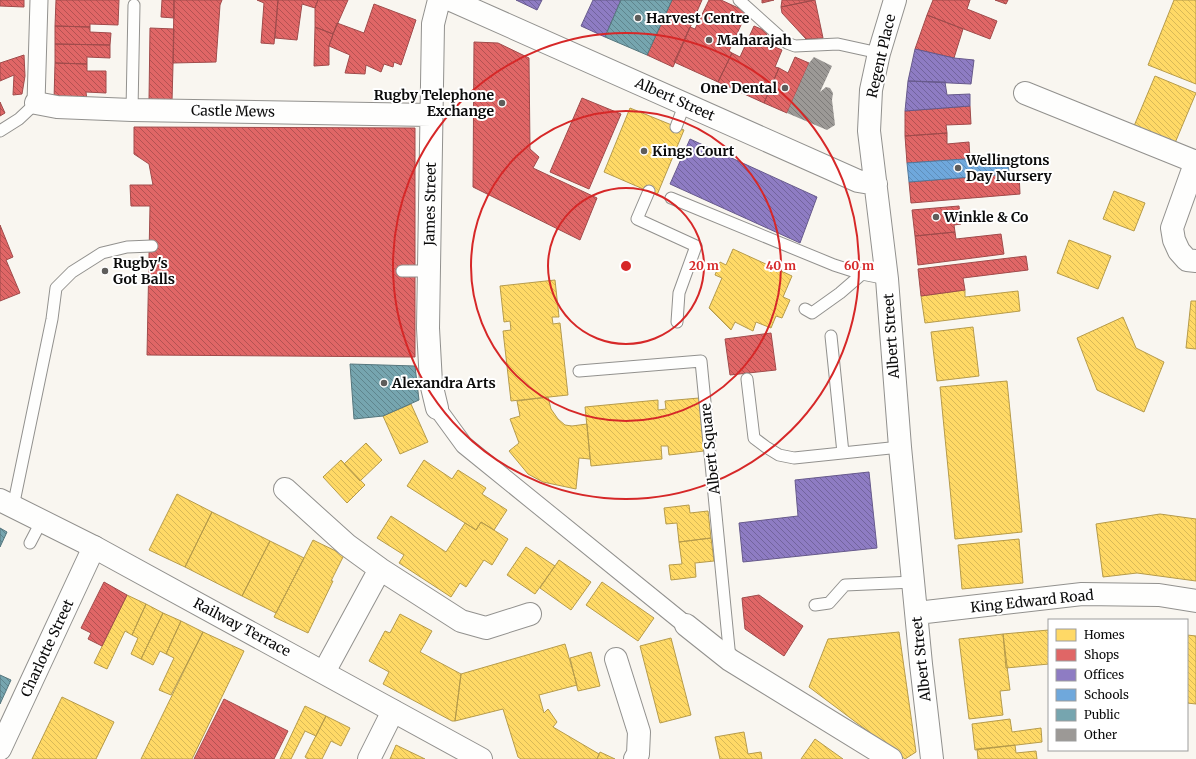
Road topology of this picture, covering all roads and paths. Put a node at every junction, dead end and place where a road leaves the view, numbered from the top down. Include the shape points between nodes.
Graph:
1 (39, 0) edge
2 (439, 0) edge
3 (451, 0) edge
4 (739, 0) edge
5 (887, 3) edge
6 (134, 5) dead end
7 (879, 53) junction
8 (1025, 93) dead end
9 (36, 103) junction
10 (685, 103) junction
11 (132, 110) junction
12 (431, 115) junction
13 (676, 127) dead end
14 (0, 131) edge
15 (1196, 161) edge
16 (876, 184) junction
17 (649, 191) dead end
18 (671, 198) dead end
19 (152, 246) dead end
20 (1196, 261) edge
21 (402, 271) dead end
22 (429, 272) junction
23 (862, 274) junction
24 (887, 279) junction
25 (805, 309) dead end
26 (677, 322) dead end
27 (831, 336) dead end
28 (579, 370) dead end
29 (747, 379) dead end
30 (438, 408) joint
31 (900, 447) junction
32 (843, 453) junction
33 (285, 489) dead end
34 (7, 504) edge
35 (42, 520) junction
36 (30, 542) dead end
37 (94, 547) junction
38 (380, 569) junction
39 (914, 582) junction
40 (1196, 601) edge
41 (815, 605) dead end
42 (917, 613) junction
43 (530, 614) dead end
44 (686, 625) joint
45 (616, 659) dead end
46 (730, 660) junction
47 (324, 672) junction
48 (393, 711) junction
49 (0, 749) edge
50 (369, 759) edge
51 (481, 759) edge
52 (635, 759) edge
53 (891, 759) edge
54 (932, 759) edge

1 - 9 street
2 - 12 street, James Street via 433,24
3 - 10 street, Albert Street
4 - 7 lane via 787,43 795,46 838,44
5 - 7 street, Regent Place
6 - 11 lane
7 - 16 street, Regent Place via 871,90 869,131
8 - 15 street
9 - 11 street, Castle Mews via 57,107
9 - 14 lane
10 - 13 lane
10 - 16 street, Albert Street via 858,181
11 - 12 street, Castle Mews
12 - 22 street, James Street
15 - 20 street via 1172,228 1179,251 1187,260
16 - 24 street, Albert Street
17 - 26 lane via 637,220 696,246 679,293
18 - 23 lane
19 - 34 lane via 128,247 102,254 72,272 56,288 52,319
21 - 22 lane
22 - 30 street, James Street via 428,350 431,383
23 - 24 lane
23 - 25 lane via 812,314
24 - 31 street, Albert Street
27 - 32 lane
28 - 46 lane, Albert Square via 701,361
29 - 32 lane via 754,438 779,455 794,458
30 - 44 street via 464,445
31 - 32 lane
31 - 39 street, Albert Street
33 - 38 street via 347,545
34 - 35 street, Railway Terrace
35 - 36 lane
35 - 37 street, Railway Terrace
37 - 47 street, Railway Terrace
37 - 49 street, Charlotte Street
38 - 43 street via 461,621 486,628
38 - 47 street
39 - 41 lane via 846,585 829,603
39 - 42 street, Albert Street
40 - 42 street, King Edward Road via 1159,595 1082,594
42 - 54 street, Albert Street
44 - 46 street
45 - 52 street via 639,732 638,754
46 - 53 street
47 - 48 street, Railway Terrace
48 - 50 street
48 - 51 street, Railway Terrace

